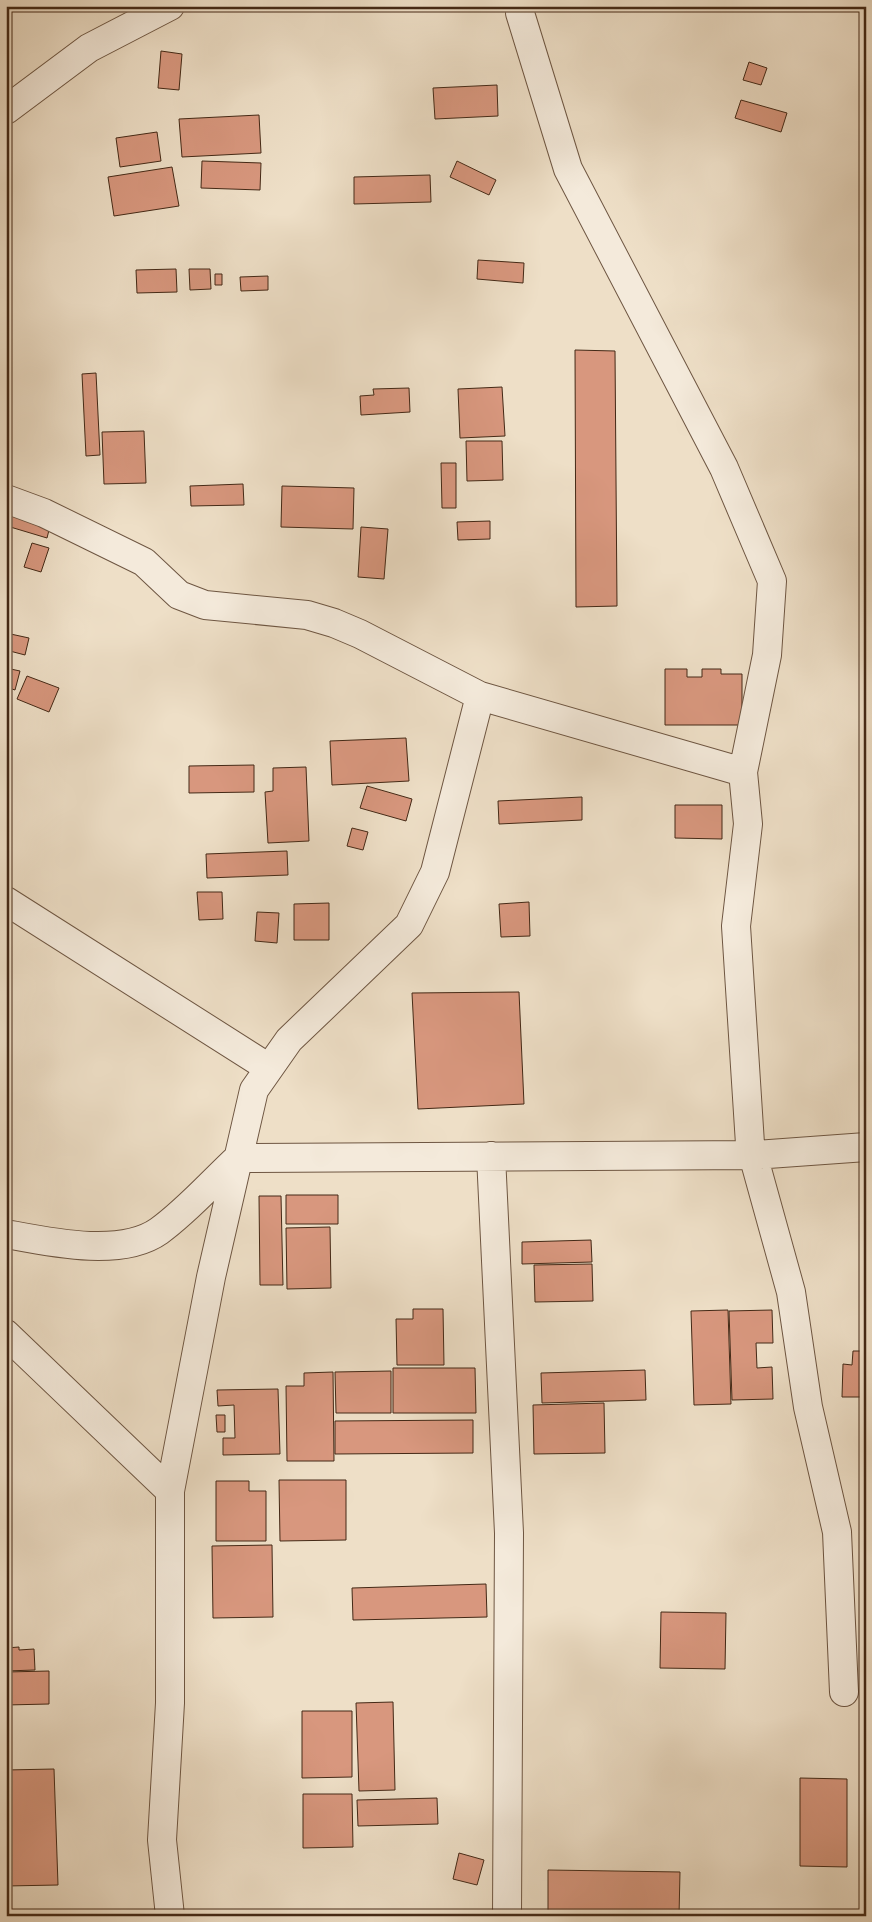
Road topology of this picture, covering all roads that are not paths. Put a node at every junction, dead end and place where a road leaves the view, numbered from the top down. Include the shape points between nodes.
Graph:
1 (170, 6) edge
2 (520, 6) edge
3 (6, 110) edge
4 (6, 499) edge
5 (480, 696) junction
6 (743, 772) junction
7 (6, 901) edge
8 (269, 1068) junction
9 (866, 1147) edge
10 (754, 1154) junction
11 (491, 1156) junction
12 (238, 1158) junction
13 (6, 1234) edge
14 (6, 1334) edge
15 (170, 1491) junction
16 (844, 1692) dead end
17 (170, 1916) edge
18 (507, 1916) edge

1 - 3 street via 90,48
2 - 6 street via 568,170 724,468 772,581 768,655
4 - 5 street via 44,512 144,562 179,595 205,605 307,615 334,623
5 - 6 street
5 - 8 street via 435,872 409,925 289,1040
6 - 10 street via 748,824 736,926 750,1144
7 - 8 street
8 - 12 street via 254,1090
9 - 10 street
10 - 11 street
10 - 16 street via 791,1292 808,1407 837,1532
11 - 12 street
11 - 18 street via 509,1534
12 - 13 street via 158,1232 134,1242 93,1247
12 - 15 street via 211,1277
14 - 15 street
15 - 17 street via 170,1703 162,1840

